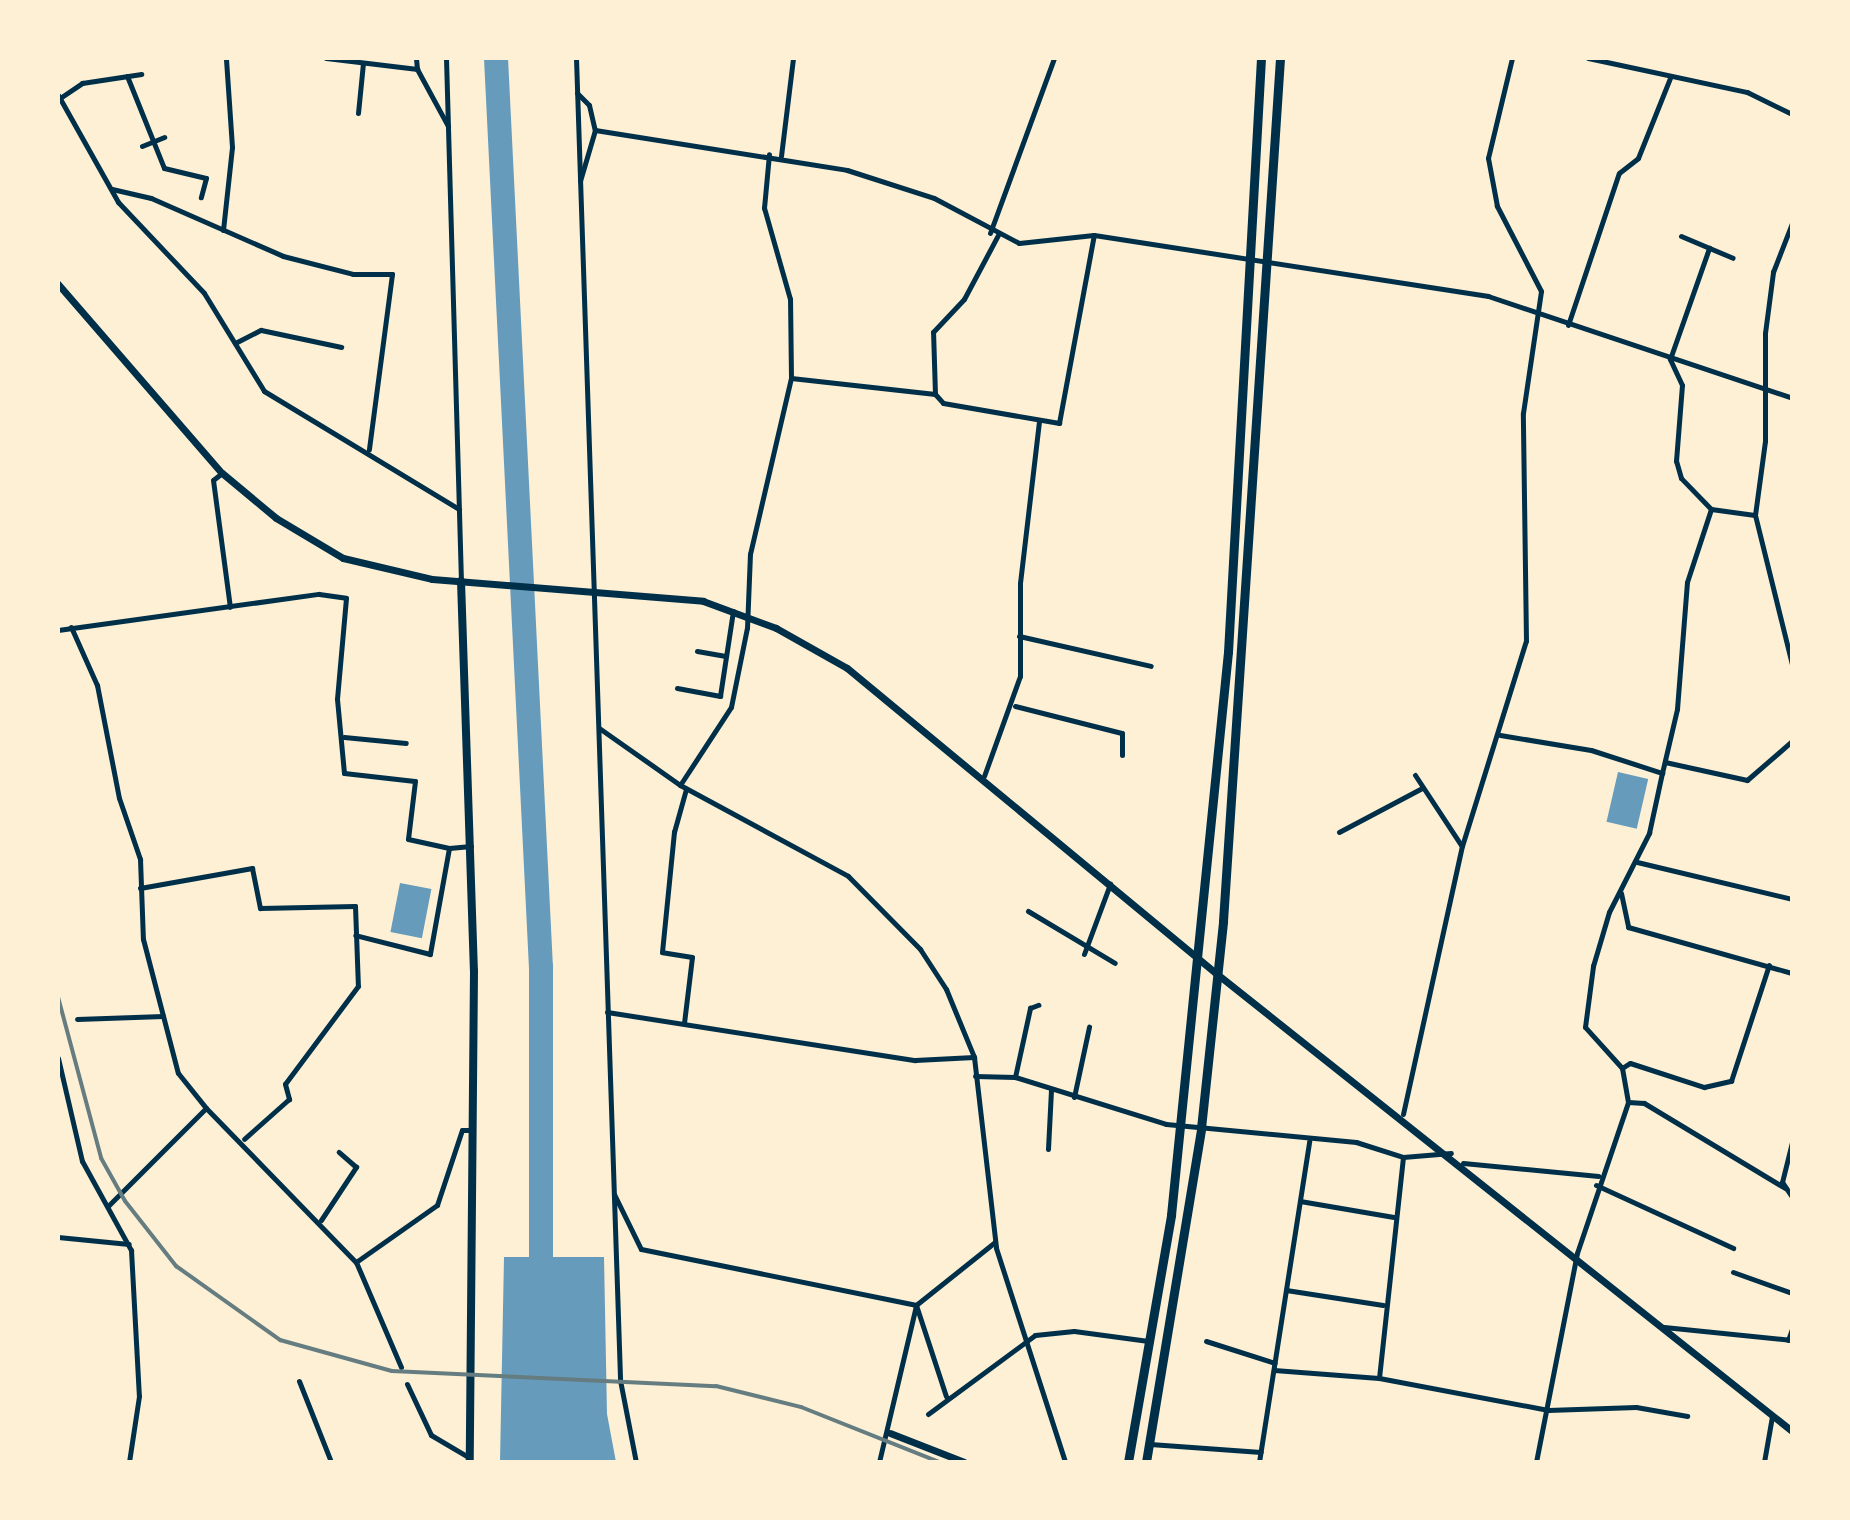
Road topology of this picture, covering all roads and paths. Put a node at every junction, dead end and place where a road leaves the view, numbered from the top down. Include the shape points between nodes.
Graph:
1 (226, 58) edge
2 (326, 58) edge
3 (416, 58) edge
4 (446, 58) edge
5 (576, 58) edge
6 (793, 58) edge
7 (1054, 58) edge
8 (1261, 58) edge
9 (1280, 58) edge
10 (1512, 58) edge
11 (1588, 58) edge
12 (363, 63) junction
13 (417, 69) junction
14 (141, 74) dead end
15 (127, 76) junction
16 (1670, 78) junction
17 (577, 93) junction
18 (59, 97) edge
19 (358, 113) dead end
20 (1792, 114) edge
21 (449, 126) junction
22 (595, 130) junction
23 (164, 137) dead end
24 (153, 142) junction
25 (142, 146) dead end
26 (769, 154) junction
27 (781, 156) junction
28 (579, 181) junction
29 (112, 189) junction
30 (201, 197) dead end
31 (1792, 223) edge
32 (223, 230) junction
33 (990, 233) junction
34 (998, 235) junction
35 (1094, 235) junction
36 (1681, 236) dead end
37 (1709, 248) junction
38 (1733, 258) dead end
39 (1250, 262) junction
40 (1269, 265) junction
41 (58, 284) edge
42 (1542, 315) junction
43 (1568, 325) junction
44 (235, 343) junction
45 (341, 347) dead end
46 (1670, 359) junction
47 (791, 378) junction
48 (1762, 389) junction
49 (935, 394) junction
50 (1792, 398) edge
51 (1039, 421) junction
52 (369, 449) junction
53 (222, 473) junction
54 (459, 509) junction
55 (1711, 509) junction
56 (1755, 515) junction
57 (461, 581) junction
58 (590, 589) junction
59 (230, 607) junction
60 (733, 610) junction
61 (744, 614) junction
62 (71, 627) junction
63 (58, 630) edge
64 (1019, 636) junction
65 (697, 651) dead end
66 (726, 656) junction
67 (1792, 665) edge
68 (1151, 666) dead end
69 (677, 688) dead end
70 (1015, 706) junction
71 (598, 727) junction
72 (1500, 735) junction
73 (344, 737) junction
74 (1792, 741) edge
75 (406, 743) dead end
76 (1122, 755) dead end
77 (1665, 762) junction
78 (1662, 773) junction
79 (1415, 775) dead end
80 (984, 776) junction
81 (680, 785) junction
82 (1422, 788) junction
83 (686, 789) junction
84 (1339, 832) dead end
85 (471, 846) junction
86 (1462, 846) junction
87 (449, 848) junction
88 (1637, 862) junction
89 (1111, 883) junction
90 (140, 888) junction
91 (1621, 892) junction
92 (1792, 899) edge
93 (1028, 911) dead end
94 (355, 935) junction
95 (1087, 945) junction
96 (1084, 954) dead end
97 (1197, 954) junction
98 (1115, 963) dead end
99 (1769, 965) junction
100 (1792, 973) edge
101 (1217, 974) junction
102 (1038, 1005) dead end
103 (607, 1012) junction
104 (163, 1016) junction
105 (77, 1019) dead end
106 (684, 1023) junction
107 (1089, 1027) dead end
108 (974, 1057) junction
109 (58, 1058) edge
110 (1622, 1068) junction
111 (975, 1076) junction
112 (1015, 1077) junction
113 (1051, 1089) junction
114 (1074, 1097) junction
115 (1628, 1102) junction
116 (206, 1108) junction
117 (1403, 1114) junction
118 (1178, 1125) junction
119 (1201, 1128) junction
120 (474, 1130) junction
121 (244, 1139) junction
122 (1309, 1141) junction
123 (1792, 1142) edge
124 (1048, 1149) dead end
125 (339, 1152) dead end
126 (1451, 1153) junction
127 (1403, 1157) junction
128 (1463, 1163) junction
129 (1598, 1176) junction
130 (1596, 1185) junction
131 (1785, 1188) junction
132 (613, 1193) junction
133 (1792, 1197) edge
134 (1300, 1201) junction
135 (108, 1206) junction
136 (1394, 1217) junction
137 (321, 1220) junction
138 (58, 1237) edge
139 (995, 1242) junction
140 (129, 1244) junction
141 (1733, 1248) dead end
142 (1577, 1253) junction
143 (356, 1262) junction
144 (1733, 1272) dead end
145 (1286, 1290) junction
146 (1792, 1293) edge
147 (916, 1305) junction
148 (1383, 1305) junction
149 (1664, 1327) junction
150 (1792, 1329) edge
151 (1790, 1340) edge
152 (1206, 1341) dead end
153 (1029, 1342) junction
154 (1153, 1342) junction
155 (401, 1367) dead end
156 (1275, 1367) junction
157 (1379, 1378) junction
158 (299, 1381) dead end
159 (407, 1384) dead end
160 (946, 1396) junction
161 (1548, 1410) junction
162 (928, 1414) dead end
163 (1687, 1416) dead end
164 (1772, 1416) junction
165 (1792, 1431) edge
166 (890, 1433) junction
167 (1150, 1444) junction
168 (1261, 1452) junction
169 (470, 1460) edge
170 (129, 1462) edge
171 (331, 1462) edge
172 (636, 1462) edge
173 (879, 1462) edge
174 (964, 1462) edge
175 (1065, 1462) edge
176 (1128, 1462) edge
177 (1146, 1462) edge
178 (1259, 1462) edge
179 (1536, 1462) edge
180 (1764, 1462) edge

1 - 32 street via 232,147
2 - 12 street
3 - 13 street
4 - 21 street
5 - 17 street
6 - 27 street
7 - 33 street
8 - 39 main road
9 - 40 main road
10 - 42 street via 1488,158 1497,206 1540,282
11 - 16 street
12 - 13 street
12 - 19 street
13 - 21 street
14 - 15 street
15 - 18 street via 82,83
15 - 24 street
16 - 20 street via 1747,92
16 - 43 street via 1638,158 1619,173
17 - 22 street via 589,105
17 - 28 street
18 - 29 street
21 - 54 street
22 - 26 street
22 - 28 street
23 - 24 street
24 - 25 street
24 - 30 street via 164,168 206,178
26 - 27 street
26 - 47 street via 764,208 790,299
27 - 33 street via 910,190
28 - 58 street
29 - 32 street
29 - 44 street via 152,245 204,293
31 - 48 street via 1773,272
32 - 52 street via 283,256 353,274 392,274
33 - 34 street
34 - 35 street via 1019,243
34 - 49 street via 964,299 933,332
35 - 39 street
35 - 51 street via 1063,417
36 - 37 street
37 - 38 street
37 - 46 street
39 - 40 street
39 - 97 main road via 1228,652
40 - 42 street via 1488,296
40 - 101 main road
41 - 53 street
42 - 43 street
42 - 72 street via 1523,413 1526,641
43 - 46 street
44 - 45 street via 261,330
44 - 52 street via 276,402
46 - 48 street
46 - 55 street via 1682,385 1676,461 1681,478
47 - 49 street
47 - 61 street via 750,554
48 - 50 street
48 - 56 street via 1765,441
49 - 51 street via 943,403
51 - 64 street
52 - 54 street via 425,494
53 - 57 street via 296,533 343,558
53 - 59 street via 213,480
54 - 57 street
55 - 56 street
55 - 77 street via 1684,597 1677,709
56 - 67 street
57 - 58 street
57 - 85 main road
58 - 60 street via 680,596
58 - 71 street
59 - 62 street
59 - 73 street via 319,594 346,598 337,699
60 - 61 street
60 - 66 street
61 - 80 street via 847,668
61 - 81 street via 731,707
62 - 63 street
62 - 90 street via 97,685
64 - 68 street
64 - 70 street
65 - 66 street
66 - 69 street via 720,696
70 - 76 street via 1122,733
70 - 80 street
71 - 81 street
71 - 103 street
72 - 78 street via 1591,750
72 - 86 street
73 - 75 street
73 - 87 street via 344,773 415,781 408,839
74 - 77 street via 1747,780
77 - 78 street
78 - 88 street
79 - 82 street
80 - 89 street
81 - 83 street
82 - 84 street
82 - 86 street
83 - 106 street via 674,832 662,952 692,957
83 - 108 street via 848,876 920,949
85 - 87 street
85 - 120 main road
86 - 117 street
87 - 94 street via 430,954
88 - 91 street
88 - 92 street
89 - 95 street
89 - 97 street
90 - 94 street via 252,868 260,908 355,906
90 - 104 street via 143,939
91 - 99 street via 1628,927
91 - 110 street via 1598,944 1585,1027
93 - 95 street
94 - 121 street via 358,986 285,1084 289,1099
95 - 96 street
95 - 98 street
97 - 101 street
97 - 118 main road
99 - 100 street
99 - 110 street via 1731,1081 1704,1087 1630,1063
101 - 117 street
101 - 119 main road
102 - 112 street via 1030,1008
103 - 106 street
103 - 132 street
104 - 105 street
104 - 116 street via 178,1073
106 - 108 street via 915,1060
107 - 114 street
108 - 111 street
109 - 135 street via 82,1161
110 - 115 street
111 - 112 street
111 - 139 street
112 - 113 street
113 - 114 street
113 - 124 street
114 - 118 street
115 - 129 street via 1618,1146
115 - 131 street via 1644,1103
116 - 121 street
116 - 135 street
117 - 126 street
118 - 119 street
118 - 154 main road
119 - 122 street
119 - 167 main road
120 - 143 street via 462,1130 437,1205
120 - 169 main road
121 - 137 street
122 - 127 street via 1356,1142
122 - 134 street
123 - 131 street
125 - 137 street via 356,1167
126 - 127 street
126 - 128 street
127 - 136 street
128 - 129 street
128 - 142 street
129 - 130 street
130 - 141 street
130 - 142 street
131 - 133 street
132 - 147 street via 641,1249
132 - 172 street via 620,1380
134 - 136 street
134 - 145 street
135 - 140 street
136 - 148 street
137 - 143 street
138 - 140 street
139 - 147 street
139 - 153 street
140 - 170 street via 139,1396
142 - 149 street
142 - 161 street
143 - 155 street
144 - 146 street
145 - 148 street
145 - 156 street
147 - 160 street
147 - 166 street
148 - 157 street
149 - 151 street
149 - 164 street
150 - 151 street
152 - 156 street
153 - 154 street via 1074,1331
153 - 160 street
153 - 175 street
154 - 176 main road
156 - 157 street
156 - 168 street
157 - 161 street
158 - 171 street
159 - 169 street via 431,1435
160 - 162 street
161 - 163 street via 1636,1407
161 - 179 street
164 - 165 street
164 - 180 street
166 - 173 street
166 - 174 street
167 - 168 street
167 - 177 main road
168 - 178 street

